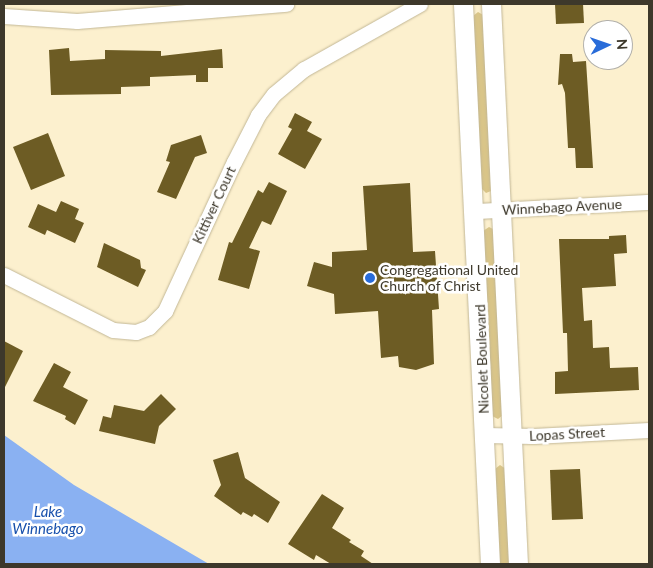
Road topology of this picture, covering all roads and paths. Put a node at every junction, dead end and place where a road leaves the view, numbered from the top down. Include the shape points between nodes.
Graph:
1 (286, 4) edge
2 (420, 4) edge
3 (463, 4) edge
4 (491, 4) edge
5 (4, 16) edge
6 (649, 202) edge
7 (500, 210) junction
8 (476, 211) junction
9 (4, 276) edge
10 (649, 430) edge
11 (485, 435) junction
12 (513, 436) junction
13 (490, 564) edge
14 (518, 564) edge

1 - 5 street via 77,21
2 - 9 street, Kittiver Court via 304,69 274,94 258,115 234,162 166,311 149,327 136,332 113,330
3 - 8 street, Nicolet Boulevard
4 - 7 street, Nicolet Boulevard
6 - 7 street, Winnebago Avenue
7 - 8 street, Winnebago Avenue
7 - 12 street, Nicolet Boulevard
8 - 11 street, Nicolet Boulevard
10 - 12 street, Lopas Street
11 - 12 street, Lopas Street
11 - 13 street, Nicolet Boulevard
12 - 14 street, Nicolet Boulevard

